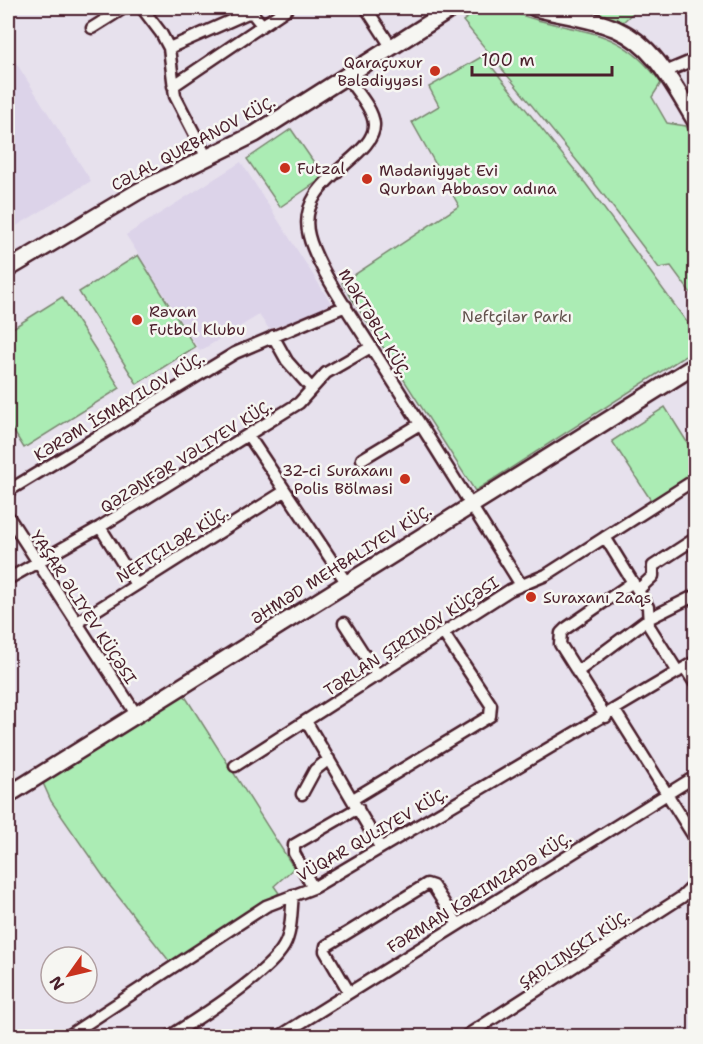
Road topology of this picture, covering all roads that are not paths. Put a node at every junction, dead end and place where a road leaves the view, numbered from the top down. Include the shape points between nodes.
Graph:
1 (124, 8) edge
2 (142, 8) edge
3 (288, 8) edge
4 (366, 8) edge
5 (535, 8) edge
6 (443, 10) edge
7 (262, 25) junction
8 (92, 28) dead end
9 (169, 48) junction
10 (392, 48) junction
11 (696, 59) edge
12 (665, 72) junction
13 (347, 77) junction
14 (173, 86) junction
15 (696, 122) edge
16 (207, 158) junction
17 (8, 268) edge
18 (346, 306) junction
19 (273, 336) junction
20 (371, 347) junction
21 (696, 365) edge
22 (311, 388) junction
23 (420, 424) junction
24 (248, 435) junction
25 (362, 459) dead end
26 (696, 479) edge
27 (8, 491) edge
28 (285, 491) junction
29 (470, 504) junction
30 (8, 516) edge
31 (100, 527) junction
32 (605, 537) junction
33 (696, 538) edge
34 (37, 561) junction
35 (8, 579) edge
36 (346, 582) junction
37 (135, 584) junction
38 (521, 585) junction
39 (635, 586) junction
40 (696, 595) edge
41 (648, 619) junction
42 (76, 623) junction
43 (344, 623) dead end
44 (444, 634) junction
45 (696, 661) edge
46 (681, 670) junction
47 (577, 672) junction
48 (378, 676) junction
49 (696, 685) edge
50 (136, 714) junction
51 (610, 714) junction
52 (306, 721) junction
53 (329, 759) junction
54 (235, 766) dead end
55 (696, 776) edge
56 (302, 794) dead end
57 (666, 794) junction
58 (8, 795) edge
59 (355, 803) junction
60 (696, 840) edge
61 (380, 847) junction
62 (696, 883) edge
63 (313, 888) junction
64 (293, 895) junction
65 (457, 923) junction
66 (349, 992) junction
67 (68, 1036) edge
68 (170, 1036) edge
69 (280, 1036) edge
70 (466, 1036) edge

1 - 8 street
2 - 9 street
3 - 7 street
4 - 10 street
5 - 12 street via 617,29 647,50
6 - 10 street, CƏLAL QURBANOV KÜÇ.
7 - 9 street via 248,13
7 - 14 street
9 - 14 street
10 - 13 street, CƏLAL QURBANOV KÜÇ.
11 - 12 street
12 - 15 street
13 - 16 street, CƏLAL QURBANOV KÜÇ. via 255,134
13 - 18 street, MƏKTƏBLI KÜÇ. via 370,112 372,134 363,149 333,172 322,186 307,226 312,244
14 - 16 street
16 - 17 street, CƏLAL QURBANOV KÜÇ. via 139,191
18 - 19 street
18 - 20 street, MƏKTƏBLI KÜÇ.
19 - 22 street via 287,361
19 - 27 street via 235,353
20 - 22 street, QƏZƏNFƏR VƏLIYEV KÜÇ. via 326,373
20 - 23 street, MƏKTƏBLI KÜÇ.
21 - 29 street
22 - 24 street, QƏZƏNFƏR VƏLIYEV KÜÇ. via 299,403
23 - 25 street
23 - 29 street, MƏKTƏBLI KÜÇ.
24 - 28 street
24 - 31 street, QƏZƏNFƏR VƏLIYEV KÜÇ.
26 - 32 street, TƏRLAN ŞIRINOV KÜÇƏSI
28 - 36 street
28 - 37 street, NEFTÇILƏR KÜÇ.
29 - 36 street
29 - 38 street, MƏKTƏBLI KÜÇ.
30 - 34 street, YAŞAR ƏLIYEV KÜÇƏSI
31 - 34 street, QƏZƏNFƏR VƏLIYEV KÜÇ.
31 - 37 street
32 - 38 street, TƏRLAN ŞIRINOV KÜÇƏSI via 546,575
32 - 39 street
33 - 39 street via 653,566 653,576
34 - 35 street, QƏZƏNFƏR VƏLIYEV KÜÇ.
34 - 42 street, YAŞAR ƏLIYEV KÜÇƏSI
36 - 50 street
37 - 42 street, NEFTÇILƏR KÜÇ.
38 - 44 street, TƏRLAN ŞIRINOV KÜÇƏSI
39 - 41 street via 648,607
39 - 47 street via 561,633 560,644
40 - 41 street
41 - 46 street via 653,634
41 - 47 street
42 - 50 street, YAŞAR ƏLIYEV KÜÇƏSI
43 - 48 street
44 - 48 street, TƏRLAN ŞIRINOV KÜÇƏSI
44 - 59 street via 491,705 490,716
45 - 46 street, VÜQAR QULIYEV KÜÇ.
46 - 49 street
46 - 51 street, VÜQAR QULIYEV KÜÇ.
47 - 51 street
48 - 52 street, TƏRLAN ŞIRINOV KÜÇƏSI
50 - 58 street
51 - 57 street
51 - 61 street, VÜQAR QULIYEV KÜÇ.
52 - 53 street
52 - 54 street, TƏRLAN ŞIRINOV KÜÇƏSI
53 - 56 street via 315,770
53 - 59 street
55 - 57 street, FƏRMAN KƏRIMZADƏ KÜÇ.
57 - 60 street
57 - 65 street, FƏRMAN KƏRIMZADƏ KÜÇ.
59 - 61 street
59 - 63 street via 294,845 294,853
61 - 63 street, VÜQAR QULIYEV KÜÇ.
62 - 70 street, ŞADLINSKI KÜÇ. via 682,897
63 - 64 street, VÜQAR QULIYEV KÜÇ.
64 - 67 street, VÜQAR QULIYEV KÜÇ. via 266,906
64 - 68 street via 287,938 277,955 218,1005
65 - 66 street, FƏRMAN KƏRIMZADƏ KÜÇ.
65 - 66 street via 428,884 326,946 325,951
66 - 69 street, FƏRMAN KƏRIMZADƏ KÜÇ.

